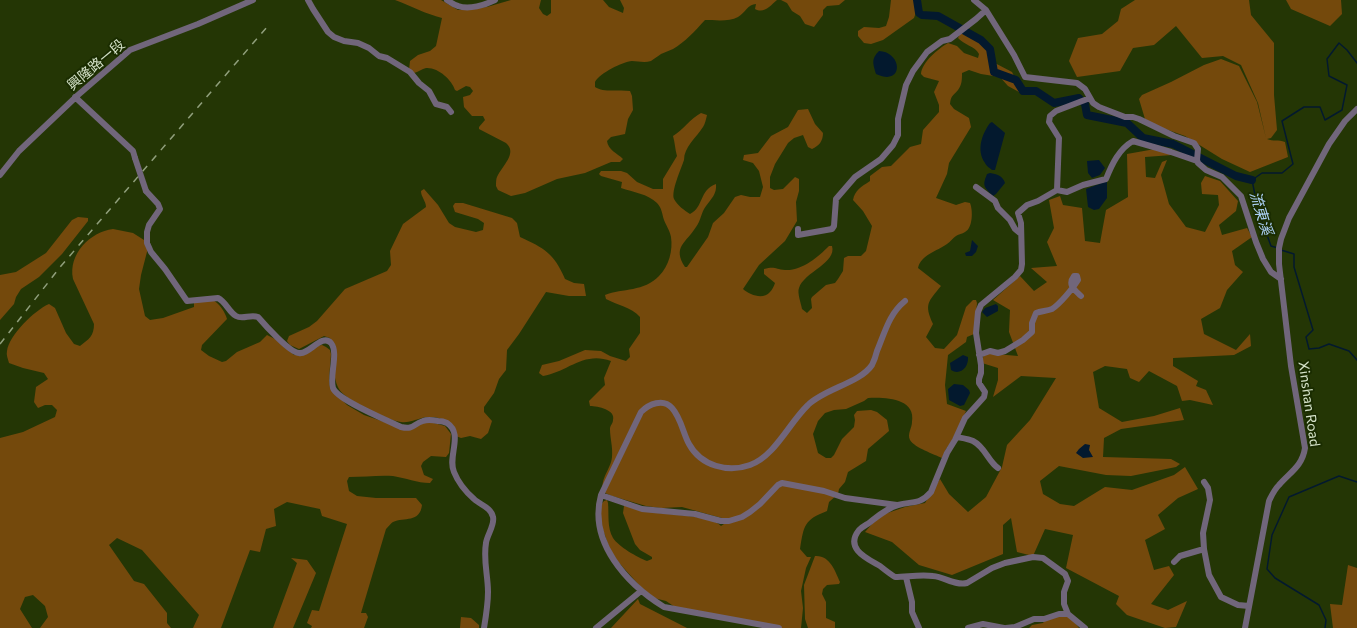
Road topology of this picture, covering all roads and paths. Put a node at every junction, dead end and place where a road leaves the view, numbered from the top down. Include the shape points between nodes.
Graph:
1 (253, 0) edge
2 (308, 0) edge
3 (447, 0) edge
4 (495, 0) edge
5 (974, 0) edge
6 (986, 10) junction
7 (75, 97) junction
8 (1090, 98) junction
9 (1357, 108) edge
10 (451, 112) dead end
11 (1197, 161) junction
12 (0, 175) edge
13 (976, 187) dead end
14 (1057, 190) junction
15 (798, 229) dead end
16 (1021, 234) junction
17 (1281, 280) junction
18 (1082, 296) dead end
19 (905, 301) dead end
20 (979, 355) junction
21 (957, 437) junction
22 (998, 468) dead end
23 (1204, 482) dead end
24 (600, 495) junction
25 (897, 505) junction
26 (1204, 548) junction
27 (1174, 562) dead end
28 (906, 577) junction
29 (641, 591) junction
30 (1249, 606) junction
31 (1068, 614) junction
32 (484, 628) edge
33 (596, 628) edge
34 (779, 628) edge
35 (919, 628) edge
36 (968, 628) edge
37 (1005, 628) edge
38 (1084, 628) edge
39 (1245, 628) edge

1 - 7 street, 興隆路一段 via 130,50
2 - 10 street via 328,32 334,37 370,48 379,56 410,72 429,91 436,104 447,107
3 - 4 street via 457,6 466,7
5 - 6 street
6 - 8 street via 1025,77 1077,83
6 - 15 street via 950,39 942,41 927,52 906,85 898,119 898,135 893,145 881,158 855,177 836,199 832,229 798,235
7 - 12 street, 興隆路一段 via 18,151
7 - 32 street, bridge via 133,151 146,191 160,209 149,225 148,247 187,301 218,298 235,316 258,317 278,338 299,354 327,340 334,351 332,387 336,393 362,409 401,427 408,429 429,420 444,422 450,426 454,432 453,472 464,488 493,516 486,544 488,594
8 - 11 street via 1099,107 1125,117 1139,119 1174,136 1191,141 1198,149
8 - 14 street via 1056,111 1050,116 1049,122 1059,138
9 - 17 street, Xinshan Road via 1330,144 1289,218 1279,248
11 - 14 street via 1133,141 1126,145 1113,163 1106,179 1067,192
11 - 17 street via 1206,170 1222,178 1241,196 1263,259 1271,272
13 - 16 street via 996,201 998,208
14 - 16 street via 1038,202 1027,204 1018,213
16 - 20 street via 1020,270 981,305 978,312 976,332
17 - 30 street, Xinshan Road via 1291,366 1305,448 1301,462 1280,484 1269,501
18 - 20 street via 1072,288 1052,309 1036,313 1032,332 1023,340 1005,351 990,351
19 - 24 street via 894,311 872,365 864,374 820,396 808,405 760,461 738,469 714,466 696,454 689,445 672,408 664,403 654,403 646,406 641,412
20 - 21 street via 981,373 978,379 985,392 984,397 965,418
21 - 22 street via 973,440
21 - 25 street via 947,453 931,492 923,500
23 - 26 street via 1210,500
24 - 25 street via 642,509 695,514 721,521 742,517 782,483 845,498
24 - 29 street via 598,515 603,541 620,570
25 - 28 street via 884,511 859,530 855,543 862,557 895,577
26 - 27 street via 1180,556
26 - 30 street via 1209,575 1221,597 1238,605
28 - 31 street via 936,576 963,584 1005,563 1034,557 1043,558 1065,574 1068,581 1064,592 1064,604
28 - 35 street via 912,612
29 - 33 street
29 - 34 street via 664,607
30 - 39 street, Xinshan Road
31 - 37 street via 1034,619 1015,627
31 - 38 street
36 - 37 street via 983,624

